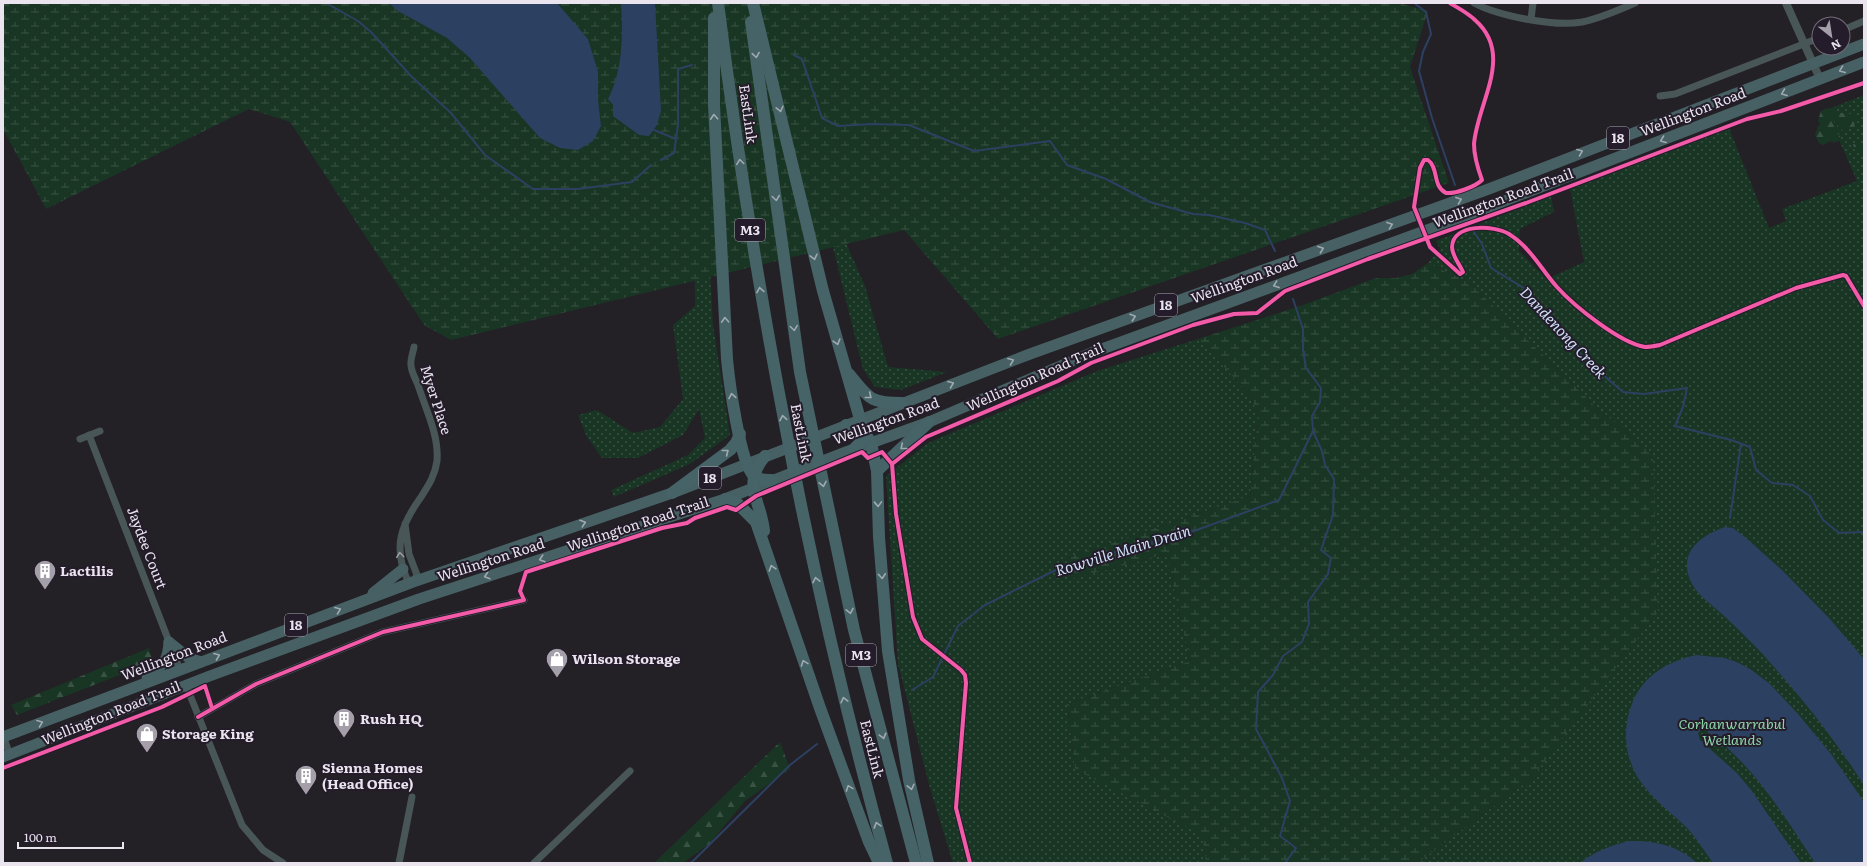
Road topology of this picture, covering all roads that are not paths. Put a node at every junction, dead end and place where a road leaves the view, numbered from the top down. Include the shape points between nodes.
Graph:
1 (714, 3) edge
2 (718, 3) edge
3 (748, 3) edge
4 (753, 3) edge
5 (1474, 3) edge
6 (1533, 3) edge
7 (1635, 3) edge
8 (1786, 3) edge
9 (1531, 19) junction
10 (1864, 21) edge
11 (1851, 27) edge
12 (1811, 41) edge
13 (1805, 44) junction
14 (1864, 44) edge
15 (1864, 62) edge
16 (1814, 63) junction
17 (1820, 79) junction
18 (1660, 96) dead end
19 (1178, 300) junction
20 (1185, 318) junction
21 (414, 347) dead end
22 (845, 370) junction
23 (902, 403) junction
24 (860, 419) junction
25 (929, 422) junction
26 (842, 427) junction
27 (100, 431) dead end
28 (740, 434) junction
29 (89, 435) junction
30 (868, 438) junction
31 (80, 439) dead end
32 (850, 450) joint
33 (768, 455) junction
34 (747, 464) junction
35 (877, 471) junction
36 (753, 475) junction
37 (775, 479) junction
38 (754, 488) junction
39 (672, 493) junction
40 (725, 499) junction
41 (405, 524) junction
42 (765, 544) junction
43 (402, 569) junction
44 (413, 582) junction
45 (419, 599) junction
46 (524, 600) dead end
47 (355, 603) junction
48 (169, 642) junction
49 (201, 662) junction
50 (180, 670) junction
51 (186, 685) junction
52 (134, 687) junction
53 (198, 717) junction
54 (3, 737) edge
55 (7, 756) edge
56 (630, 771) dead end
57 (412, 798) dead end
58 (284, 863) edge
59 (399, 863) edge
60 (534, 863) edge
61 (879, 863) edge
62 (887, 863) edge
63 (916, 863) edge
64 (928, 863) edge

28 -> 1 highway via 726,351 714,105
62 -> 2 highway, EastLink / M3 via 830,646 790,457 748,216
3 -> 63 highway, EastLink / M3 via 802,379 854,630
4 -> 22 highway via 823,291
5 - 9 street via 1500,14
6 - 9 street
7 - 9 street via 1582,22
8 - 13 street
10 - 11 street
12 - 13 street, Wellington Road
13 - 16 street
13 - 18 street, Wellington Road via 1675,94
14 - 16 highway, Wellington Road / 18
15 -> 17 highway, Wellington Road / 18
16 - 17 street
19 -> 16 highway, Wellington Road / 18 via 1423,213
17 -> 20 highway, Wellington Road / 18 via 1429,230
19 - 20 highway
23 -> 19 highway, Wellington Road / 18
20 - 25 highway, Wellington Road / 18 via 1058,367
21 - 41 street, Myer Place via 410,365 435,434 437,456 433,477
22 -> 23 highway via 872,400 881,403
22 - 24 highway
23 - 24 highway, Wellington Road / 18
24 - 26 highway, Wellington Road / 18
24 - 30 highway
25 - 30 highway, Wellington Road / 18
25 -> 35 highway
26 - 30 highway via 857,427
26 - 33 highway, Wellington Road / 18
27 - 29 street
28 - 34 highway
39 -> 28 highway via 730,450
29 - 31 street
29 - 48 street, Jaydee Court
30 - 32 highway
30 - 35 highway
32 - 37 highway, Wellington Road / 18
33 - 34 highway, Wellington Road / 18
33 - 36 highway via 757,466
34 - 36 highway
34 - 39 highway, Wellington Road / 18
35 -> 64 highway via 879,537 888,651 909,780
36 - 37 highway via 762,480
36 - 38 highway
37 - 38 highway, Wellington Road / 18
38 - 40 highway, Wellington Road / 18
38 - 42 highway
44 -> 39 highway, Wellington Road / 18
40 - 42 highway via 737,503 746,510 756,522
40 -> 45 highway, Wellington Road / 18
43 -> 41 street, Myer Place via 399,545
41 - 44 street via 409,554 417,575
61 -> 42 highway via 868,842 820,708
43 - 44 street via 407,579
43 - 47 highway
44 - 45 highway
44 - 47 highway, Wellington Road / 18
45 - 51 highway, Wellington Road / 18
46 - 53 street via 383,632 256,684
49 -> 47 highway, Wellington Road / 18
48 - 49 highway via 189,658
48 - 50 street, Jaydee Court
48 - 52 highway via 168,655 164,663
49 - 50 highway, Wellington Road / 18
50 - 51 highway
50 - 52 highway, Wellington Road / 18
51 - 53 street
51 - 55 highway, Wellington Road / 18
54 -> 52 highway, Wellington Road / 18
53 - 58 street via 242,825 263,850
54 - 55 street
56 - 60 street
57 - 59 street

